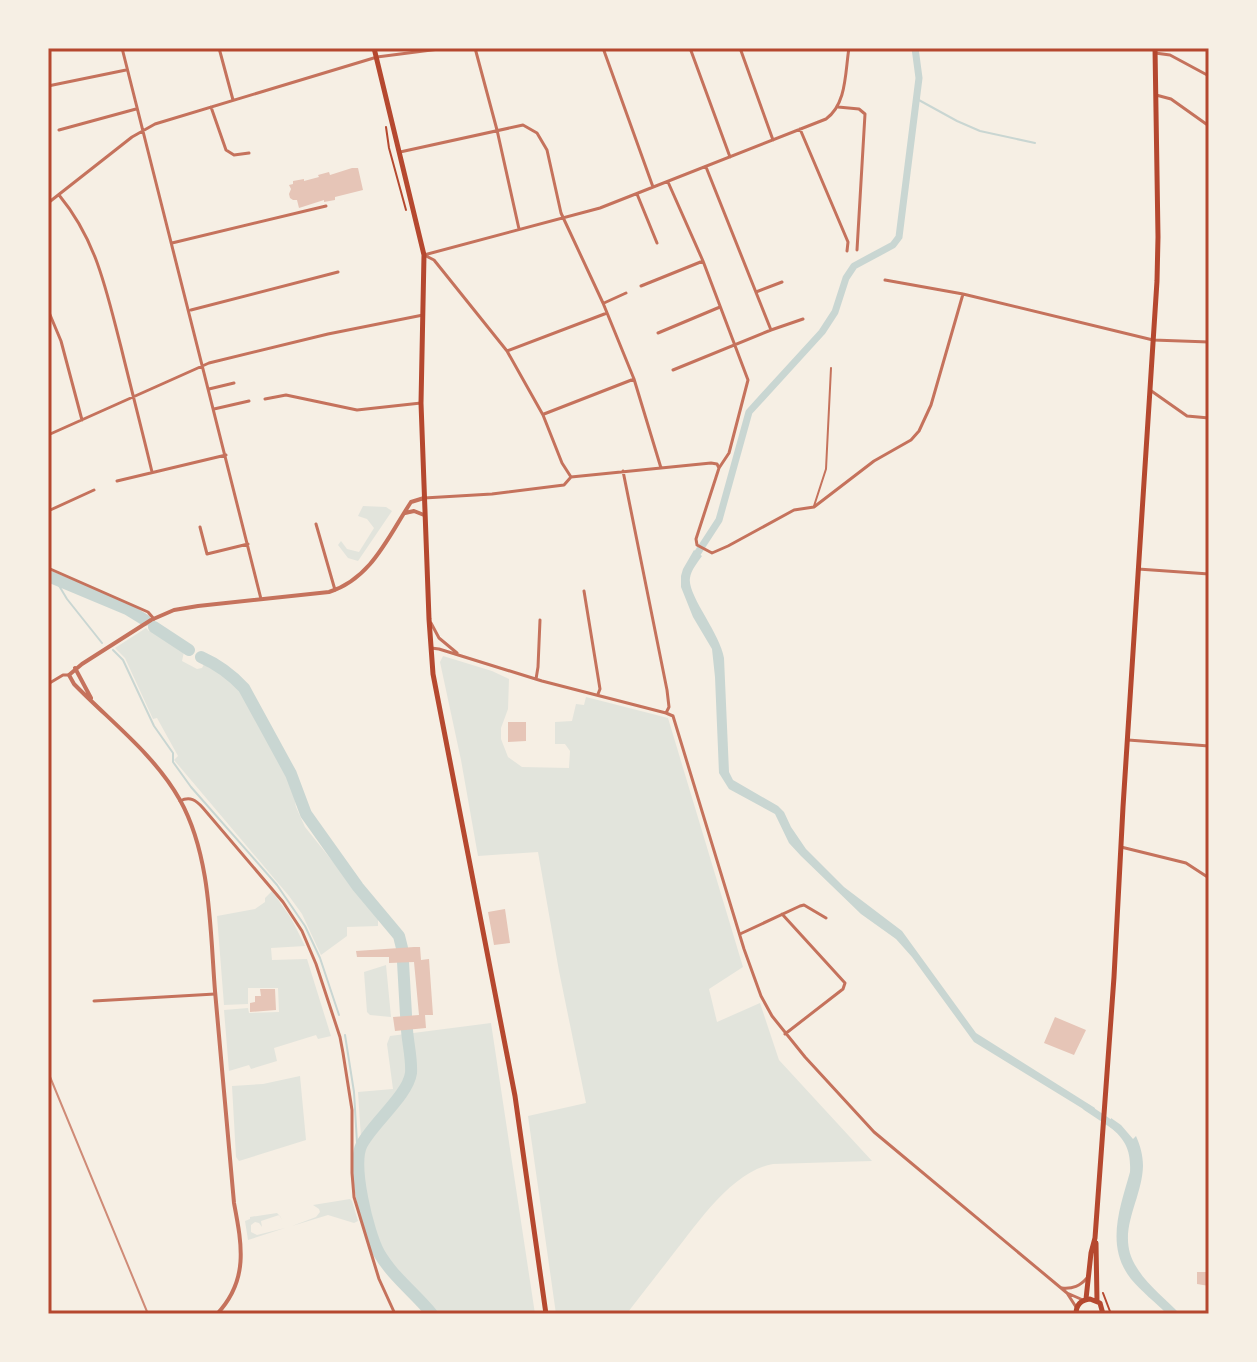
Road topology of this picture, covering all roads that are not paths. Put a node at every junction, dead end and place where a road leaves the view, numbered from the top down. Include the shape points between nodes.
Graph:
1 (122, 48) edge
2 (219, 48) edge
3 (374, 48) edge
4 (447, 48) edge
5 (475, 48) edge
6 (603, 48) edge
7 (690, 48) edge
8 (740, 48) edge
9 (849, 48) edge
10 (1155, 50) edge
11 (377, 57) junction
12 (128, 69) junction
13 (1209, 76) edge
14 (48, 86) edge
15 (1156, 95) junction
16 (233, 100) junction
17 (211, 107) junction
18 (838, 107) junction
19 (138, 109) junction
20 (1209, 126) edge
21 (800, 129) junction
22 (59, 130) dead end
23 (143, 130) junction
24 (497, 130) junction
25 (773, 140) junction
26 (400, 152) junction
27 (249, 153) dead end
28 (730, 158) junction
29 (706, 167) junction
30 (668, 182) junction
31 (653, 187) junction
32 (637, 194) junction
33 (59, 195) junction
34 (48, 203) edge
35 (326, 206) dead end
36 (563, 218) junction
37 (519, 229) junction
38 (172, 243) junction
39 (657, 243) dead end
40 (857, 250) dead end
41 (847, 251) dead end
42 (424, 255) junction
43 (703, 261) junction
44 (338, 272) dead end
45 (885, 280) dead end
46 (782, 282) dead end
47 (641, 286) dead end
48 (756, 292) junction
49 (626, 293) dead end
50 (963, 294) junction
51 (603, 303) junction
52 (720, 307) junction
53 (48, 310) edge
54 (189, 311) junction
55 (607, 313) junction
56 (424, 315) junction
57 (803, 319) dead end
58 (771, 330) junction
59 (658, 333) dead end
60 (1153, 340) junction
61 (1209, 342) edge
62 (735, 345) junction
63 (507, 351) junction
64 (203, 365) junction
65 (831, 368) dead end
66 (673, 370) dead end
67 (634, 379) junction
68 (234, 383) dead end
69 (209, 389) junction
70 (1150, 390) junction
71 (134, 396) junction
72 (265, 399) dead end
73 (249, 401) dead end
74 (421, 403) junction
75 (214, 409) junction
76 (543, 415) junction
77 (1209, 418) edge
78 (82, 420) junction
79 (48, 435) edge
80 (226, 455) junction
81 (661, 468) junction
82 (719, 468) junction
83 (623, 471) junction
84 (152, 472) junction
85 (571, 477) junction
86 (117, 481) dead end
87 (94, 490) dead end
88 (424, 498) junction
89 (814, 507) junction
90 (48, 511) edge
91 (402, 515) junction
92 (424, 515) junction
93 (316, 524) dead end
94 (200, 527) dead end
95 (248, 544) junction
96 (48, 568) edge
97 (1138, 569) junction
98 (1209, 574) edge
99 (335, 590) junction
100 (584, 591) dead end
101 (261, 599) junction
102 (154, 619) junction
103 (429, 619) junction
104 (540, 620) dead end
105 (431, 648) junction
106 (460, 655) junction
107 (75, 668) junction
108 (69, 675) junction
109 (536, 679) junction
110 (48, 684) edge
111 (598, 694) junction
112 (94, 702) junction
113 (666, 713) junction
114 (1128, 740) junction
115 (1209, 746) edge
116 (183, 799) junction
117 (1121, 847) junction
118 (1209, 878) edge
119 (782, 914) junction
120 (826, 918) dead end
121 (740, 934) junction
122 (215, 994) junction
123 (94, 1001) dead end
124 (785, 1034) junction
125 (1095, 1238) junction
126 (1090, 1275) junction
127 (1064, 1291) junction
128 (1084, 1300) junction
129 (1097, 1301) junction
130 (1076, 1311) edge
131 (217, 1314) edge
132 (395, 1314) edge
133 (546, 1314) edge
134 (1103, 1314) edge

1 - 12 street
2 - 16 street
3 - 11 main road
4 - 11 street
5 - 24 street
6 - 31 street
7 - 28 street
8 - 25 street
9 - 18 street
10 - 13 street
10 - 15 main road
11 - 16 street
11 - 26 main road
12 - 14 street
12 - 19 street
15 - 20 street via 1171,99
15 - 60 main road
16 - 17 street
17 - 23 street
17 - 27 street via 226,150
18 - 21 street via 826,119
18 - 40 street via 865,114
19 - 22 street
19 - 23 street
21 - 25 street
21 - 41 street via 848,242
23 - 33 street
23 - 38 street
24 - 26 street
24 - 36 street via 523,125 540,137
24 - 37 street
25 - 28 street
26 - 42 main road
28 - 29 street
29 - 30 street
29 - 48 street
30 - 31 street
30 - 43 street
31 - 32 street
32 - 36 street
32 - 39 street
33 - 34 street
33 - 71 street via 93,249
35 - 38 street
36 - 37 street
36 - 51 street
37 - 42 street
38 - 54 street
42 - 56 main road
42 - 63 street via 434,260
43 - 47 street
43 - 52 street
44 - 54 street
45 - 50 street
46 - 48 street
48 - 58 street
49 - 51 street
50 - 60 street
50 - 89 street via 919,431
51 - 55 street
52 - 59 street
52 - 62 street
53 - 78 street
54 - 64 street
55 - 63 street
55 - 67 street
56 - 64 street
56 - 74 main road
57 - 58 street
58 - 62 street
60 - 61 street
60 - 70 main road
62 - 66 street
62 - 82 street via 748,380 729,453
63 - 76 street
64 - 69 street
64 - 71 street
65 - 89 lane via 826,469
67 - 76 street
67 - 81 street
68 - 69 street
69 - 75 street
70 - 77 street via 1187,416
70 - 97 main road
71 - 78 street
71 - 84 street
72 - 74 street via 286,395 357,410
73 - 75 street
74 - 88 main road
75 - 80 street
76 - 85 street
78 - 79 street
80 - 84 street
80 - 95 street
81 - 82 street via 711,463
81 - 83 street
82 - 89 street via 697,534 697,545 709,553 794,510
83 - 85 street
83 - 113 street via 667,690
84 - 86 street
85 - 88 street via 564,485
87 - 90 street
88 - 91 street via 411,502
88 - 92 main road
91 - 92 street
91 - 99 street via 362,574
92 - 103 main road
93 - 99 street
94 - 95 street via 207,554
95 - 101 street
96 - 102 street
97 - 98 street
97 - 114 main road
99 - 101 street
100 - 111 street
101 - 102 street via 174,610
102 - 107 street
103 - 105 main road
103 - 106 street via 439,638
104 - 109 street
105 - 106 street
105 - 133 main road via 515,1096
106 - 109 street
107 - 108 street
107 - 112 street
108 - 110 street
108 - 112 street
109 - 111 street
111 - 113 street
112 - 116 street
113 - 121 street via 676,721
114 - 115 street
114 - 117 main road
116 - 122 street via 203,868
116 - 132 street via 196,801 272,887 311,951 342,1046 352,1110 357,1209
117 - 118 street via 1186,863
117 - 125 main road
119 - 120 street via 804,905
119 - 121 street
119 - 124 street via 845,983
121 - 124 street via 761,996
122 - 123 street
122 - 131 street via 242,1248 237,1281
124 - 127 street via 874,1132
125 - 126 main road
125 - 129 main road
126 - 127 street
126 - 128 main road
127 - 128 street
127 - 130 street
128 - 129 main road
128 - 130 main road
129 - 134 main road

